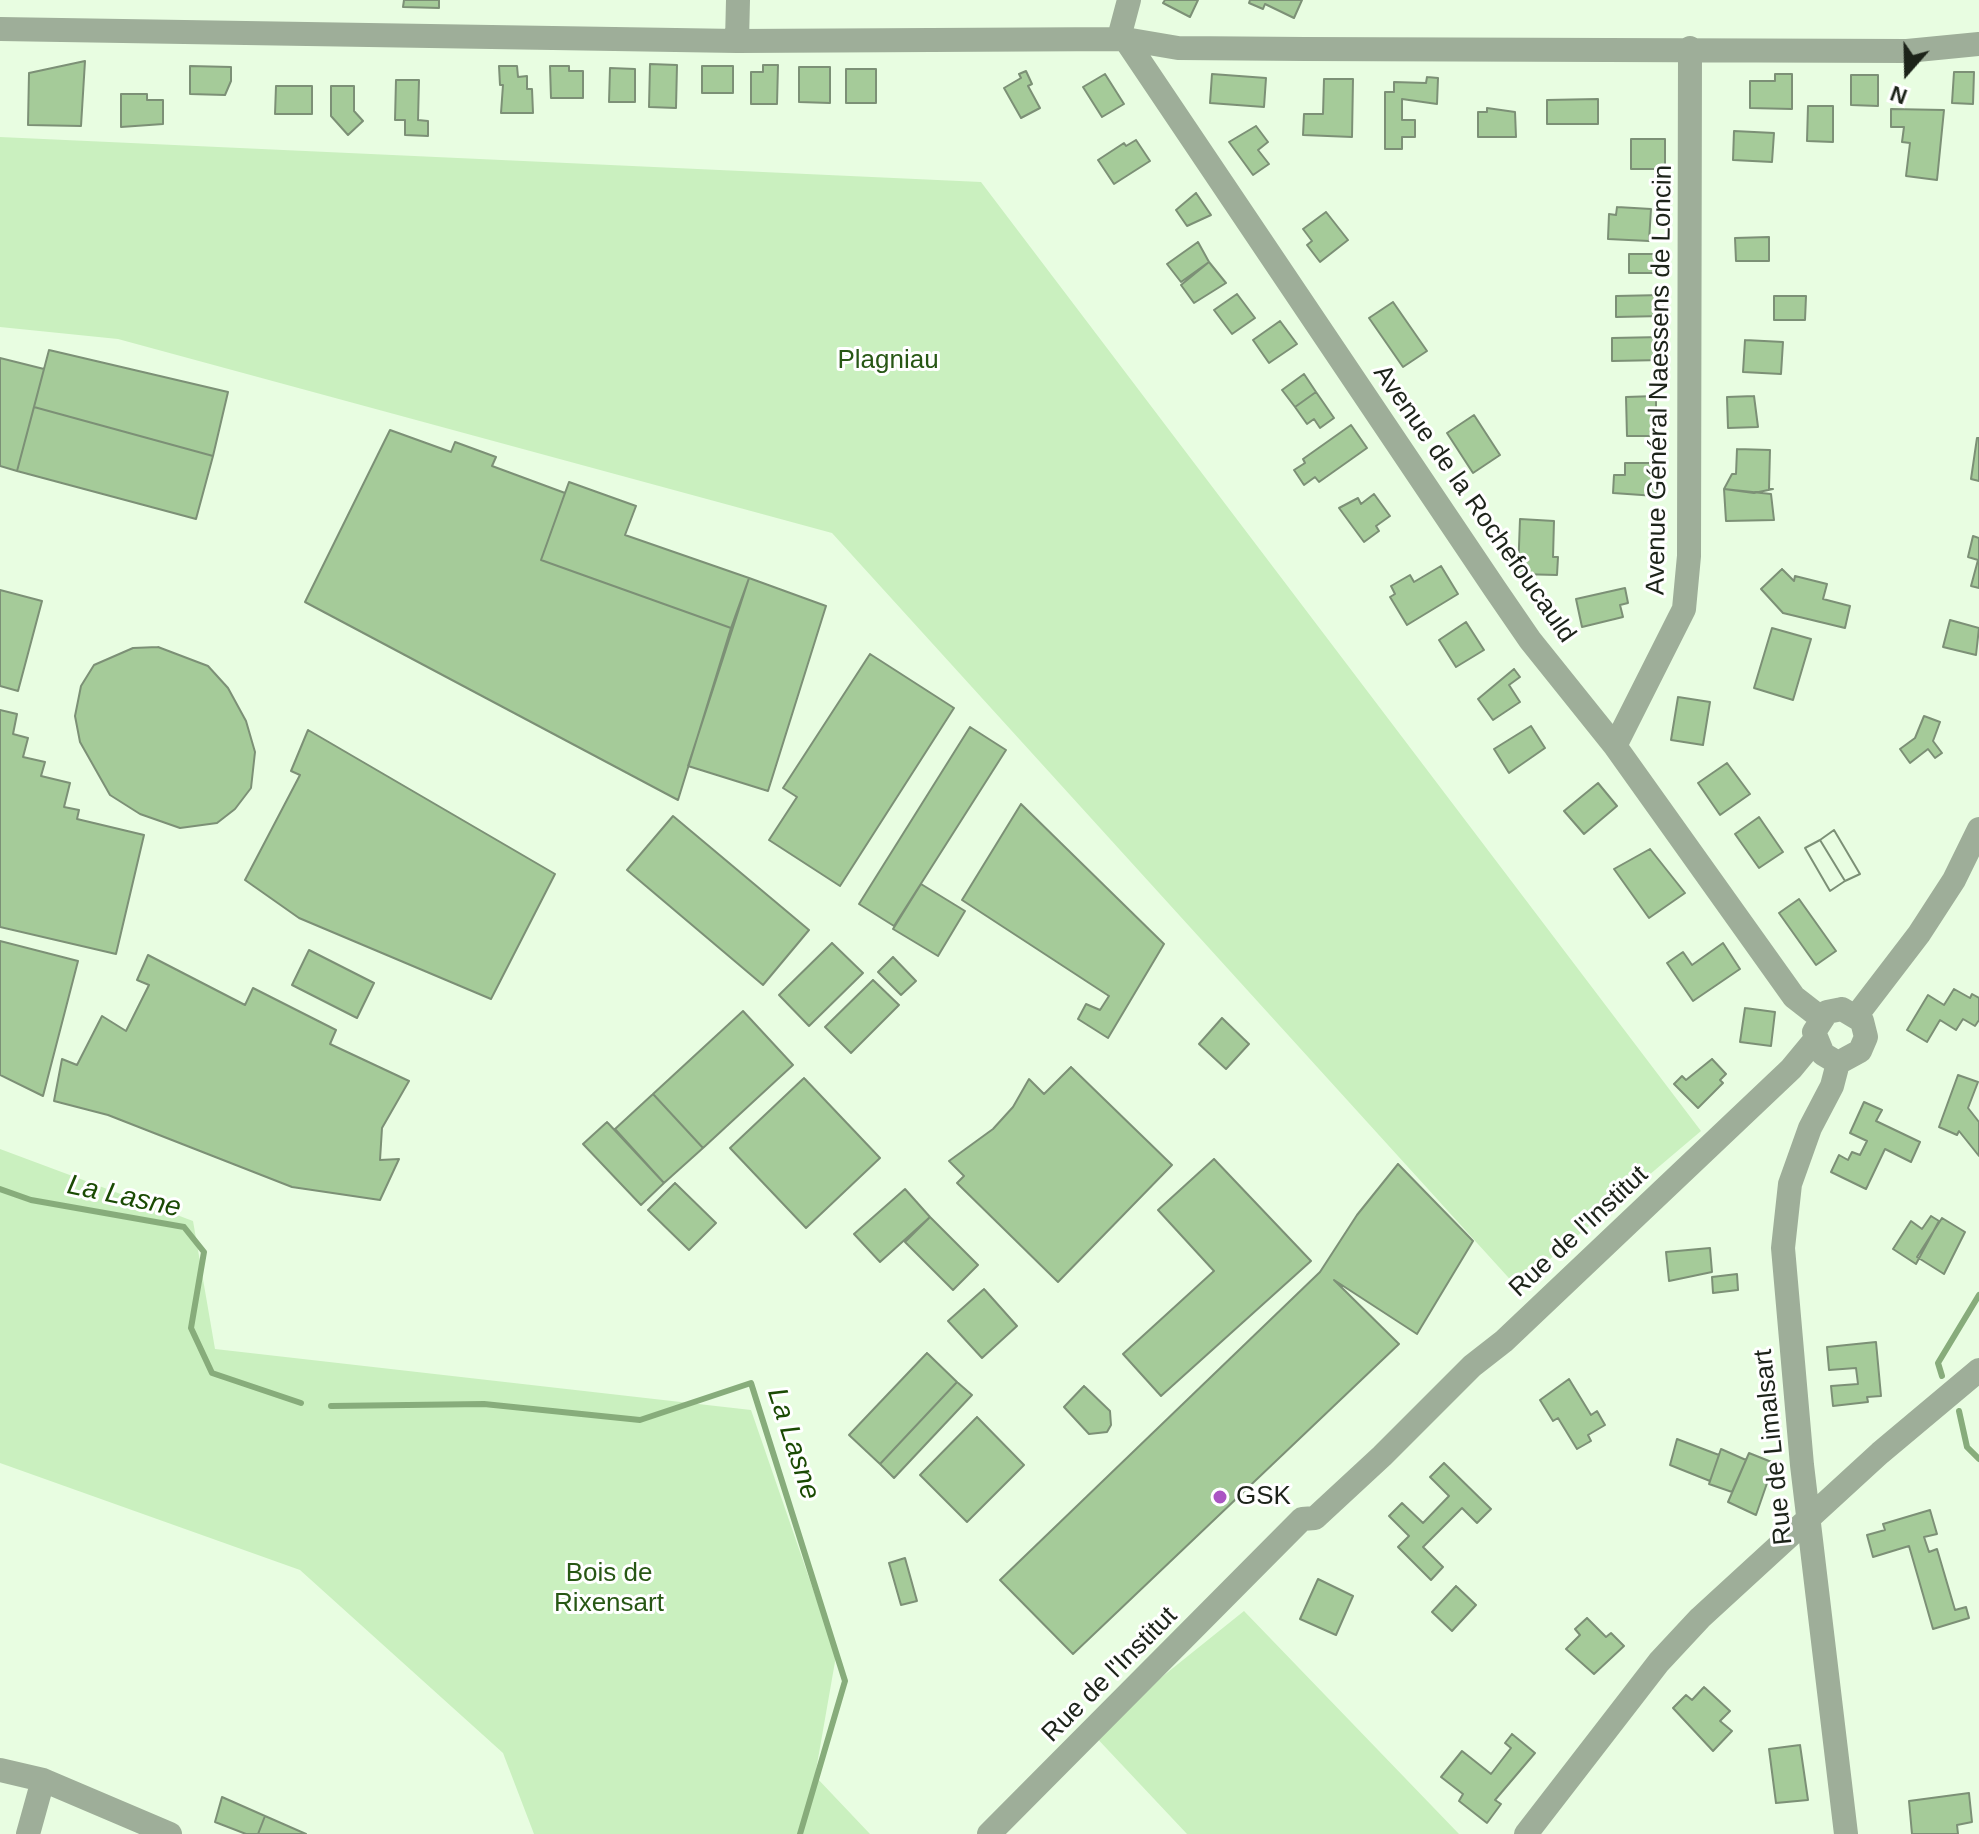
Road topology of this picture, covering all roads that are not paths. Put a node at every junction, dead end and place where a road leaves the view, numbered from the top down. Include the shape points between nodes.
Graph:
1 (738, 0) edge
2 (1129, 0) edge
3 (0, 29) edge
4 (1125, 39) junction
5 (737, 41) junction
6 (1979, 44) edge
7 (1690, 48) junction
8 (1615, 746) junction
9 (1979, 829) edge
10 (1857, 1015) junction
11 (1818, 1029) junction
12 (1838, 1063) junction
13 (1979, 1370) edge
14 (1809, 1520) junction
15 (0, 1770) edge
16 (43, 1780) junction
17 (28, 1834) edge
18 (170, 1834) edge
19 (989, 1834) edge
20 (1526, 1834) edge
21 (1846, 1834) edge

1 - 5 street
2 - 4 street via 1121,30
3 - 5 street
4 - 5 street
4 - 7 street via 1178,48
4 - 8 street, Avenue de la Rochefoucauld via 1521,627
6 - 7 street via 1907,51
7 - 8 street, Avenue Général Naessens de Loncin via 1689,524 1684,609
8 - 11 street, Avenue de la Rochefoucauld
9 - 10 street via 1919,934
10 - 11 street via 1834,1009
10 - 12 street via 1865,1028 1864,1044 1854,1057
11 - 12 street via 1823,1054
11 - 19 street, Rue de l'Institut via 1791,1069 1377,1461 1315,1518 1302,1519
12 - 14 street, Rue de Limalsart via 1790,1184 1783,1233
13 - 14 street
14 - 20 street via 1659,1662
14 - 21 street, Rue de Limalsart
15 - 16 street
16 - 17 street
16 - 18 street

